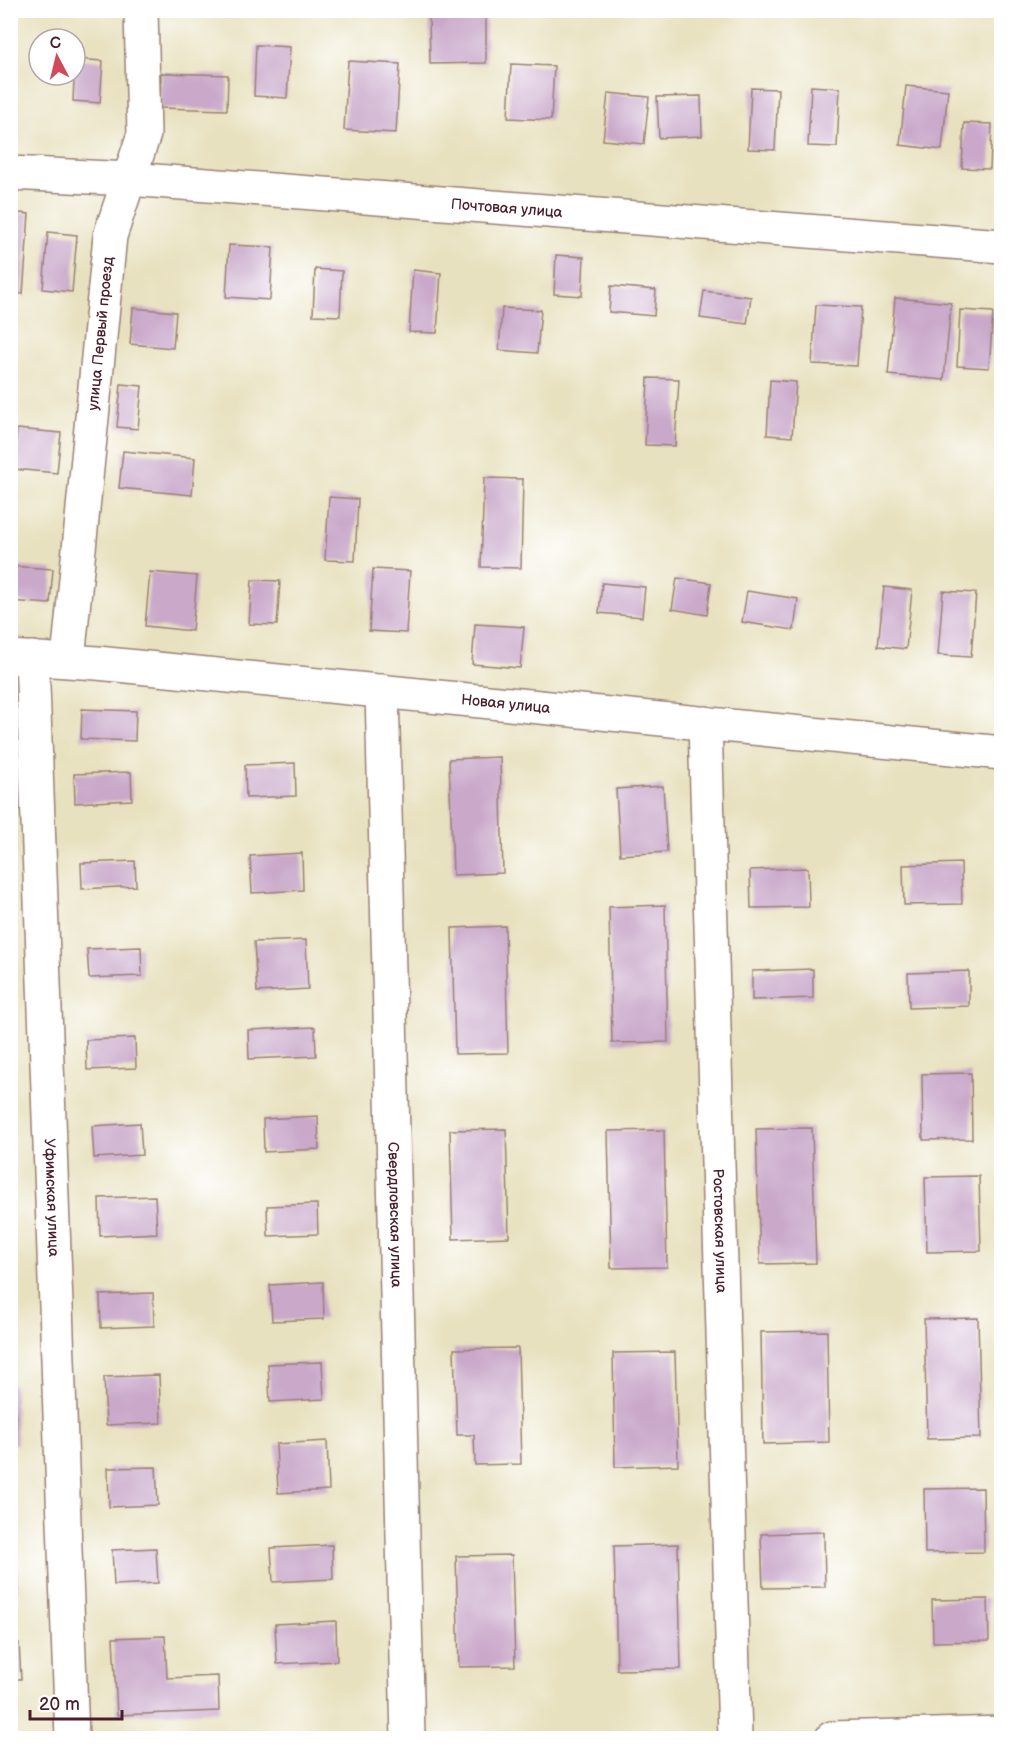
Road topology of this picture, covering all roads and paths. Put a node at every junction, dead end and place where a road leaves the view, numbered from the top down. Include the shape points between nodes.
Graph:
1 (141, 10) edge
2 (10, 173) edge
3 (129, 179) junction
4 (1002, 246) edge
5 (21, 658) edge
6 (68, 660) junction
7 (382, 691) junction
8 (705, 723) junction
9 (1002, 753) edge
10 (1002, 1733) edge
11 (72, 1738) edge
12 (408, 1738) edge
13 (735, 1738) edge
14 (832, 1738) edge

1 - 3 street, улица Первый проезд via 144,134
2 - 3 street, Почтовая улица
3 - 4 street, Почтовая улица
3 - 6 street, улица Первый проезд via 110,236
5 - 6 street, Новая улица
5 - 11 street, Уфимская улица
6 - 7 street, Новая улица
7 - 8 street, Новая улица
7 - 12 street, Свердловская улица
8 - 9 street, Новая улица
8 - 13 street, Ростовская улица
10 - 14 street

